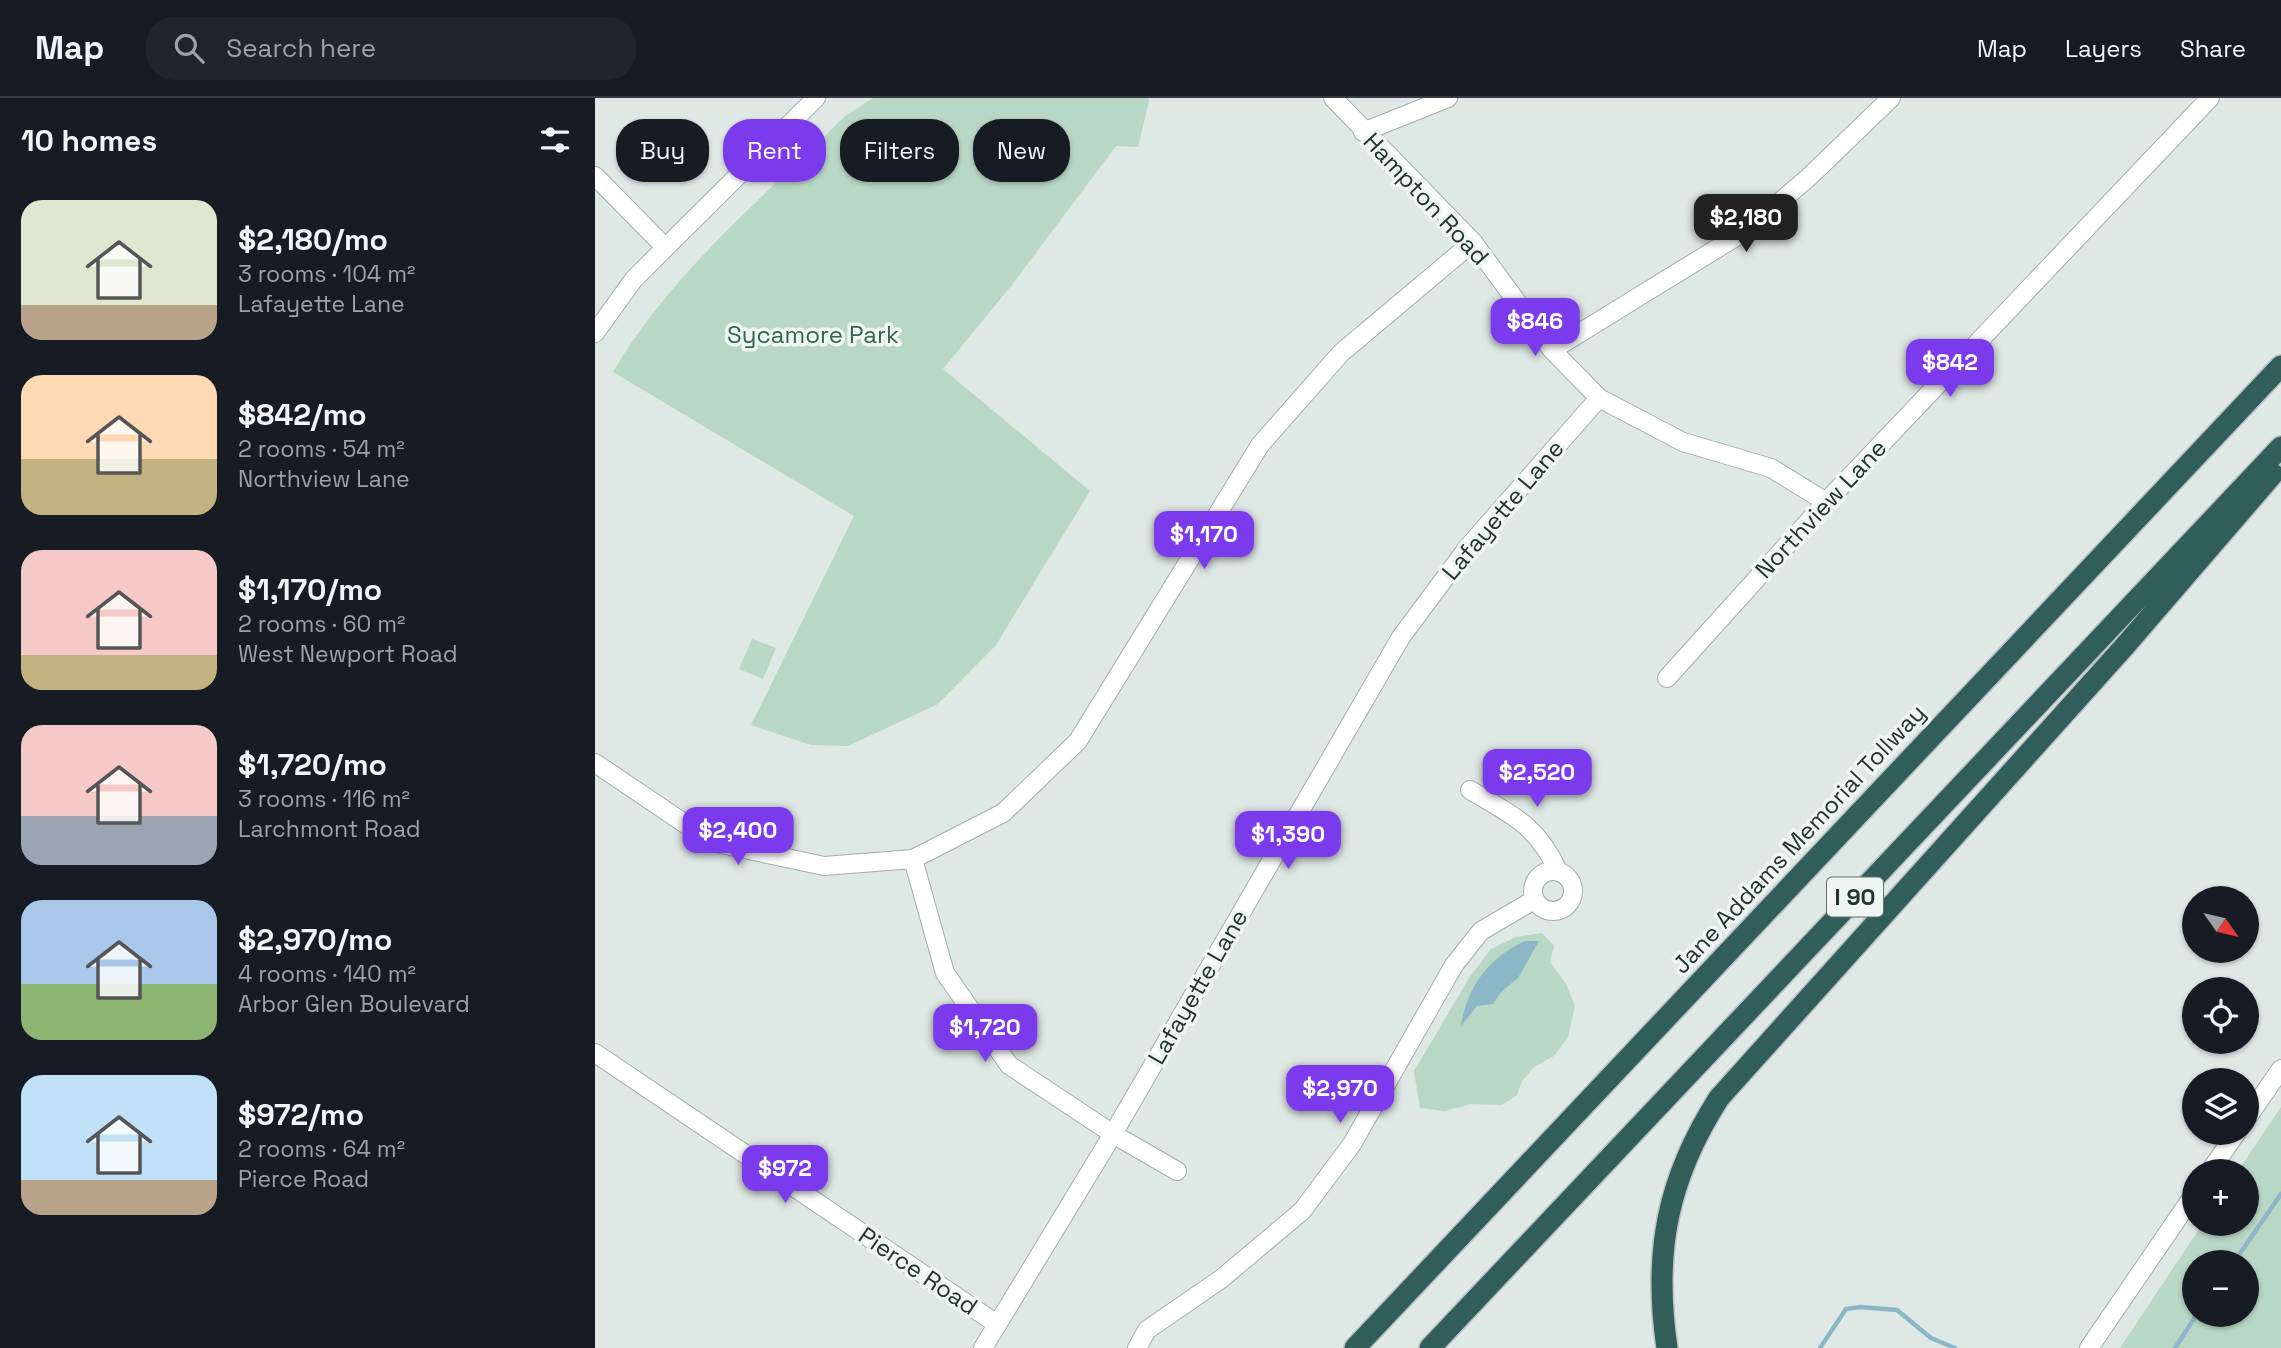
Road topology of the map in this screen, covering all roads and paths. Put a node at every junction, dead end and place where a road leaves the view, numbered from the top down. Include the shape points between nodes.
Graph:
1 (816, 98) edge
2 (1333, 98) edge
3 (1448, 98) edge
4 (1891, 98) edge
5 (2210, 98) edge
6 (1363, 132) junction
7 (595, 176) edge
8 (1473, 242) junction
9 (665, 247) junction
10 (595, 333) edge
11 (1552, 350) junction
12 (2281, 366) edge
13 (1599, 398) junction
14 (2281, 447) edge
15 (2281, 465) edge
16 (1826, 502) junction
17 (1667, 678) dead end
18 (595, 763) edge
19 (1470, 790) dead end
20 (913, 859) junction
21 (1558, 871) junction
22 (1534, 900) junction
23 (595, 1053) edge
24 (2281, 1069) edge
25 (2259, 1101) edge
26 (1113, 1134) junction
27 (1177, 1171) dead end
28 (2182, 1212) edge
29 (1418, 1281) junction
30 (997, 1324) junction
31 (983, 1348) edge
32 (1137, 1348) edge
33 (1337, 1348) edge
34 (1355, 1348) edge
35 (1430, 1348) edge
36 (1667, 1348) edge
37 (2089, 1348) edge

1 - 9 street
2 - 6 street, Hampton Road
3 - 6 street
4 - 11 street via 1747,230
5 - 16 street, Northview Lane
6 - 8 street, Hampton Road
7 - 9 street
8 - 11 street, Hampton Road
8 - 20 street via 1341,353 1260,445 1077,741 1003,813
9 - 10 street via 634,279
11 - 13 street, Hampton Road
12 - 29 highway, Jane Addams Memorial Tollway / I 90
13 - 16 street, Hampton Road via 1683,442 1771,468
13 - 26 street, Lafayette Lane via 1468,547 1401,637
14 - 35 highway, I 90
15 - 36 highway via 2124,648 1719,1098 1682,1166 1666,1217 1660,1289
16 - 17 street, Northview Lane
18 - 20 street via 712,842 824,866
19 - 21 street via 1532,829
20 - 26 street via 945,972 1009,1065
21 - 22 street via 1548,871 1536,880
21 - 22 street via 1572,885 1568,906 1550,912
22 - 32 street via 1481,931 1454,965 1352,1144 1302,1211 1221,1279 1147,1330
23 - 30 street, Pierce Road
24 - 25 street
26 - 27 street
26 - 30 street, Lafayette Lane
28 - 37 street
29 - 33 highway
29 - 34 highway, Jane Addams Memorial Tollway / I 90
30 - 31 street, Lafayette Lane

